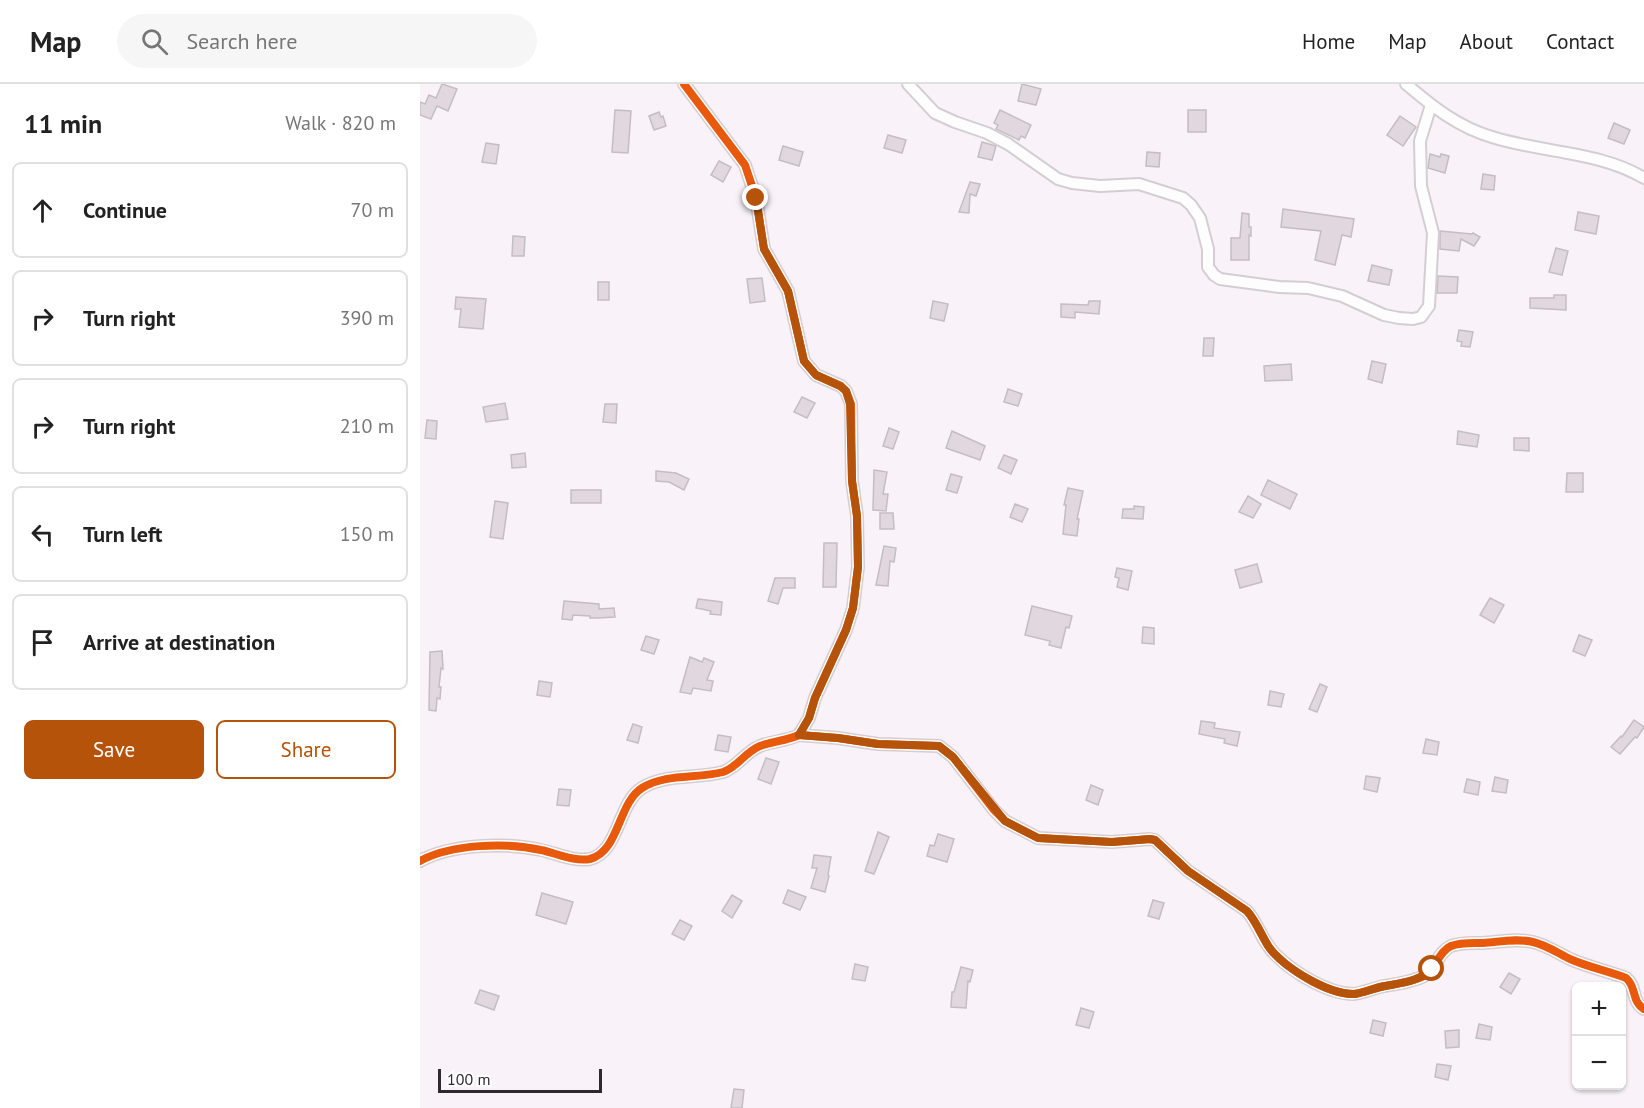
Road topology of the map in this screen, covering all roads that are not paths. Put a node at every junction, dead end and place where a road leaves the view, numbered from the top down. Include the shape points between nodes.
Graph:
1 (684, 84) edge
2 (908, 84) edge
3 (1406, 84) edge
4 (1431, 105) junction
5 (1644, 178) edge
6 (799, 735) junction
7 (420, 861) edge
8 (1644, 1009) edge

1 - 6 street via 745,165 756,198 764,249 788,291 804,361 816,375 846,391 850,404 858,567 853,608
2 - 4 street via 935,113 1008,144 1058,179 1100,186 1139,184 1183,198 1200,218 1209,267 1220,279 1308,288 1342,296 1384,315 1413,319 1429,306 1433,233 1421,186 1420,141
3 - 4 street
4 - 5 street via 1491,137 1587,158
6 - 7 street via 760,746 722,772 644,786 628,803 603,853 589,859 522,846 498,846 447,851
6 - 8 street via 939,746 953,757 1005,821 1038,838 1155,840 1188,871 1247,911 1276,956 1329,989 1356,994 1410,981 1425,975 1451,946 1518,941 1544,945 1573,960 1626,978 1632,983 1634,999

